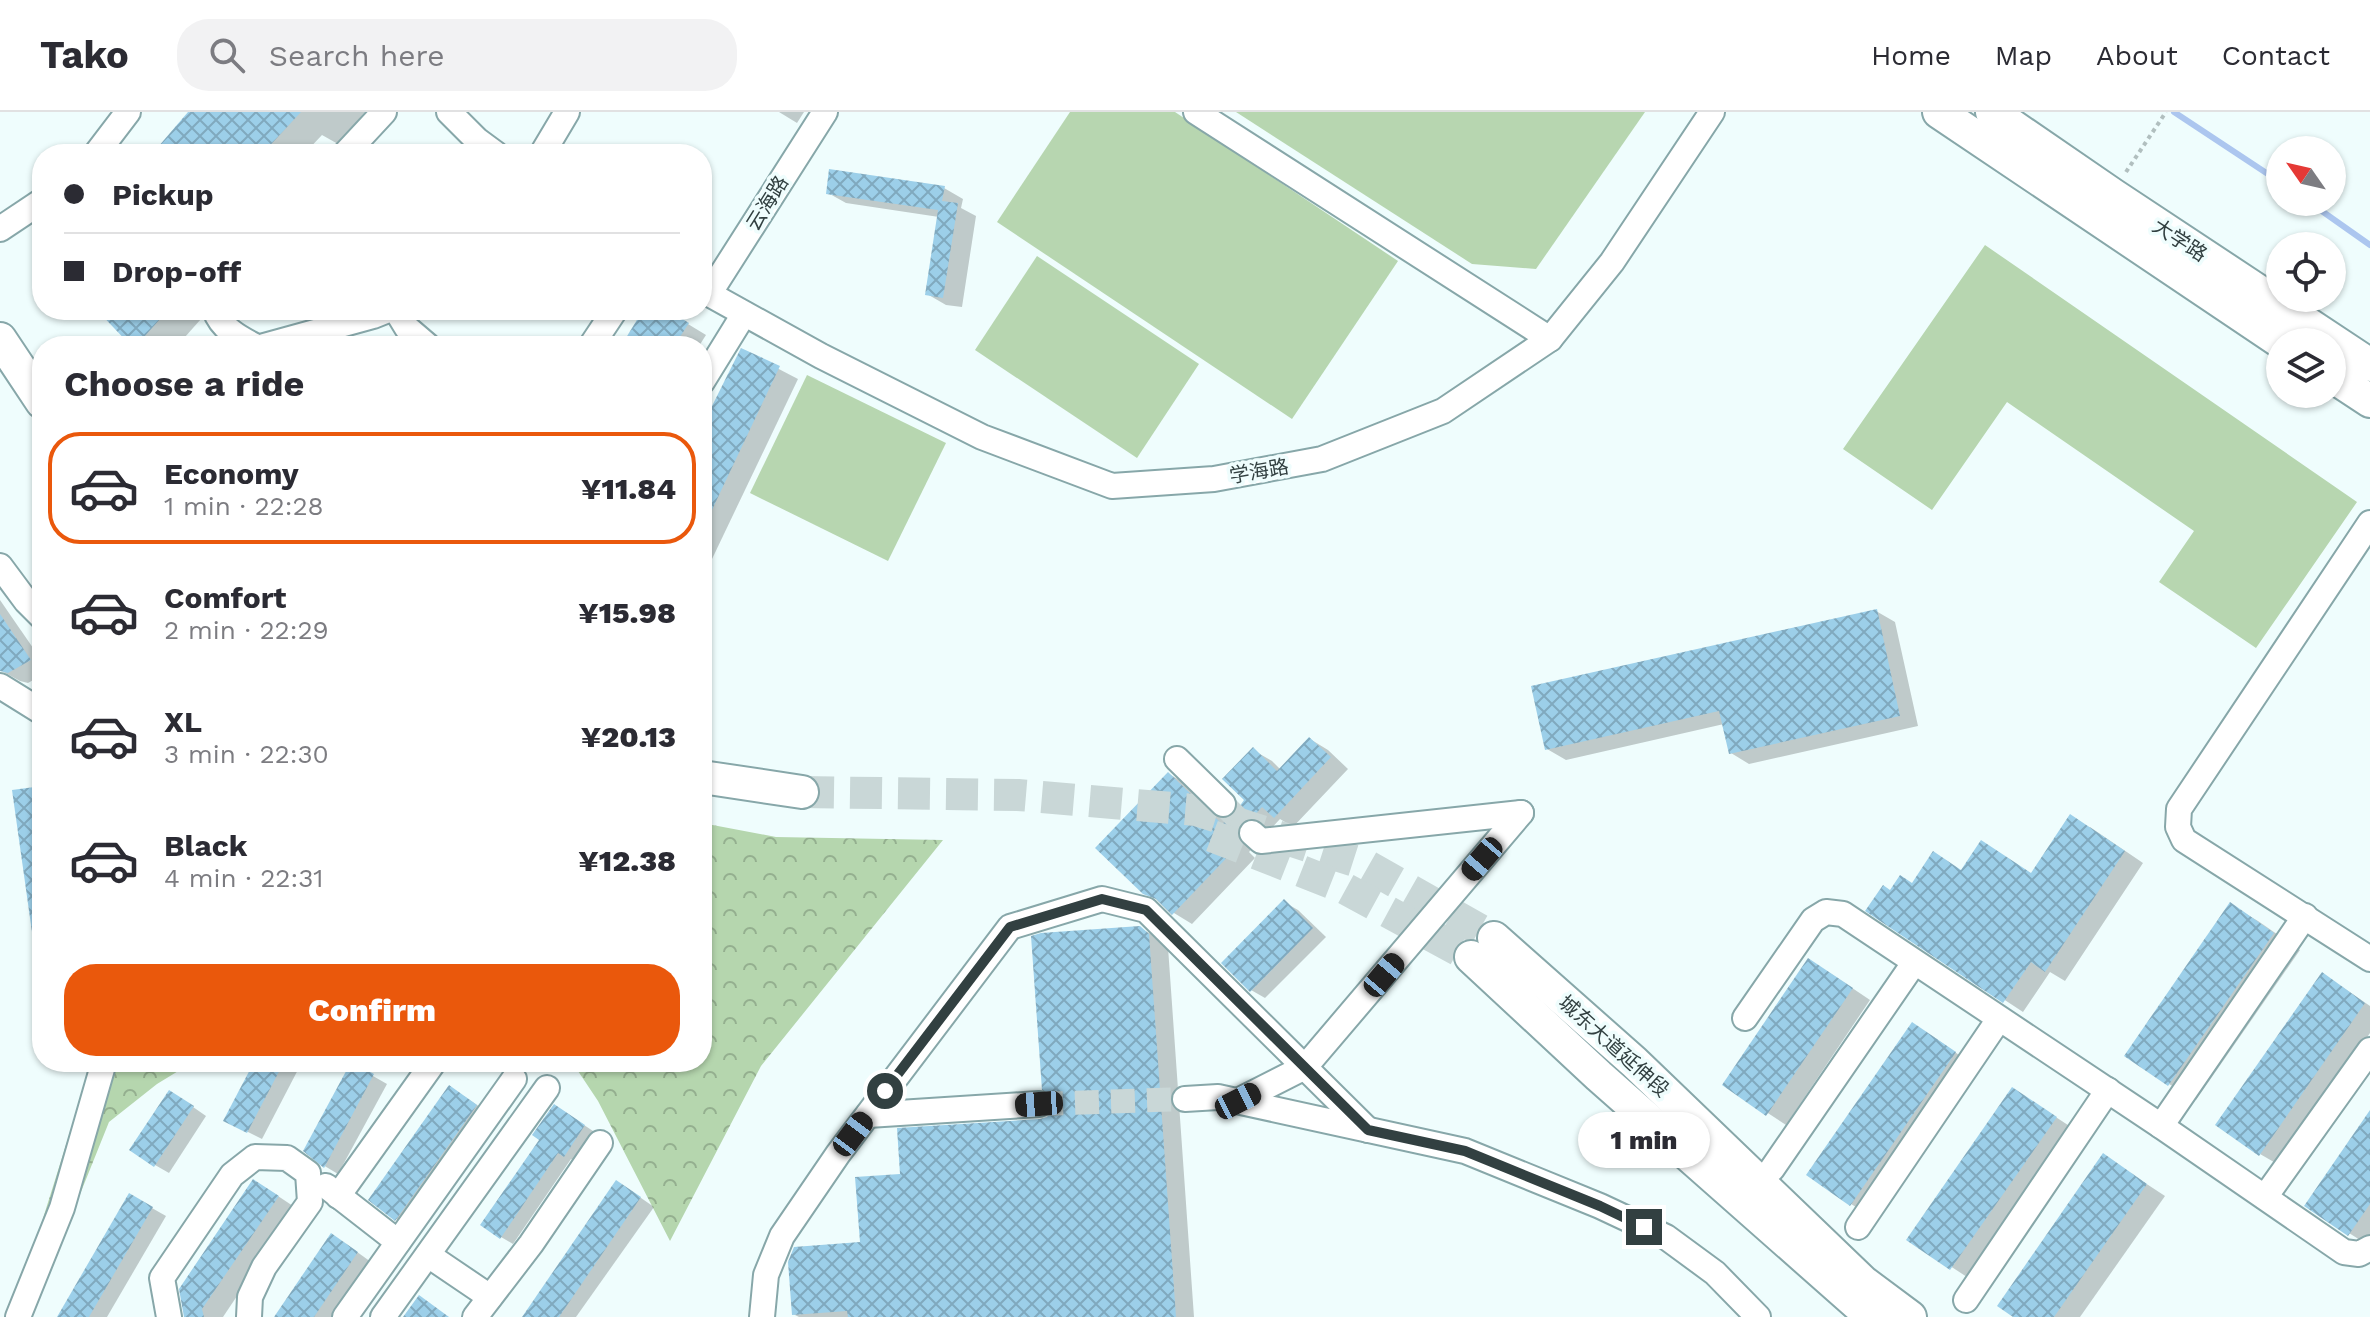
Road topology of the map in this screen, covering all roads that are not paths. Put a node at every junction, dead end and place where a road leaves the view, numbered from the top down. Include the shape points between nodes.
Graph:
1 (128, 112) edge
2 (384, 112) edge
3 (449, 112) edge
4 (567, 112) edge
5 (825, 112) edge
6 (1196, 112) edge
7 (1712, 112) edge
8 (1939, 112) edge
9 (1992, 112) edge
10 (104, 144) edge
11 (354, 144) edge
12 (482, 144) edge
13 (548, 144) edge
14 (32, 208) edge
15 (0, 229) edge
16 (712, 283) edge
17 (712, 295) edge
18 (744, 314) junction
19 (220, 320) edge
20 (358, 320) edge
21 (402, 320) edge
22 (2266, 332) edge
23 (234, 336) edge
24 (300, 336) edge
25 (416, 336) edge
26 (0, 339) edge
27 (1550, 339) junction
28 (0, 355) edge
29 (2370, 365) edge
30 (712, 366) edge
31 (2346, 385) edge
32 (32, 387) edge
33 (32, 401) edge
34 (2370, 401) edge
35 (2370, 523) edge
36 (0, 566) edge
37 (32, 607) edge
38 (0, 686) edge
39 (32, 702) edge
40 (1177, 759) dead end
41 (712, 779) edge
42 (712, 794) edge
43 (1223, 804) tunnel mouth
44 (1252, 833) tunnel mouth
45 (2305, 916) junction
46 (2370, 959) edge
47 (1914, 963) junction
48 (1745, 1018) dead end
49 (1999, 1019) junction
50 (2370, 1050) edge
51 (1305, 1067) junction
52 (101, 1072) edge
53 (427, 1072) edge
54 (514, 1079) dead end
55 (547, 1088) dead end
56 (2108, 1090) junction
57 (1185, 1099) tunnel mouth
58 (1238, 1101) junction
59 (1039, 1104) tunnel mouth
60 (868, 1115) junction
61 (2161, 1126) junction
62 (1368, 1130) junction
63 (600, 1143) dead end
64 (1772, 1169) dead end
65 (308, 1173) junction
66 (338, 1196) junction
67 (2265, 1197) junction
68 (1858, 1227) dead end
69 (398, 1242) junction
70 (2370, 1248) edge
71 (428, 1255) junction
72 (490, 1297) junction
73 (1966, 1300) dead end
74 (18, 1317) edge
75 (169, 1317) edge
76 (249, 1317) edge
77 (345, 1317) edge
78 (383, 1317) edge
79 (475, 1317) edge
80 (762, 1317) edge
81 (1758, 1317) edge
82 (1872, 1317) edge
83 (1910, 1317) edge

1 - 10 street
2 - 11 street
3 - 12 street
4 - 13 street
5 - 16 street, 云海路
6 - 27 street
7 - 27 street, 学海路 via 1612,262
8 - 22 main road, 大学路
9 - 29 main road, 大学路
14 - 15 street
17 - 18 street, 学海路
18 - 27 street, 学海路 via 982,437 1112,486 1214,479 1322,459 1443,411
18 - 30 street
19 - 23 street
20 - 24 street
21 - 25 street
26 - 32 main road
28 - 33 main road
31 - 34 main road
35 - 45 street via 2179,809 2184,840
36 - 37 street
38 - 39 street
40 - 43 street
41 - 42 main road via 797,800
44 - 51 street via 1261,841 1521,813
45 - 46 street
45 - 61 street
47 - 48 street via 1843,914 1826,912 1813,920
47 - 49 street
47 - 64 street
49 - 56 street
49 - 68 street
50 - 67 street
51 - 58 street
51 - 60 street via 1146,910 1102,899 1010,927
51 - 62 street
52 - 74 street via 62,1208
53 - 66 street
54 - 69 street
55 - 71 street
56 - 61 street
56 - 73 street
57 - 58 street
58 - 62 street
59 - 60 street
60 - 80 street via 782,1236 766,1275
61 - 67 street
62 - 81 street via 1465,1151 1666,1237 1715,1273
63 - 72 street
65 - 66 street
65 - 75 street via 287,1158 255,1157 232,1175 162,1278
65 - 76 street via 310,1202 264,1267 250,1297
66 - 69 street
67 - 70 street via 2344,1252 2359,1254
69 - 77 street
71 - 72 street
71 - 78 street
72 - 79 street
82 - 83 main road, 城东大道延伸段 via 1623,1097 1482,948 1634,1062 1863,1282

